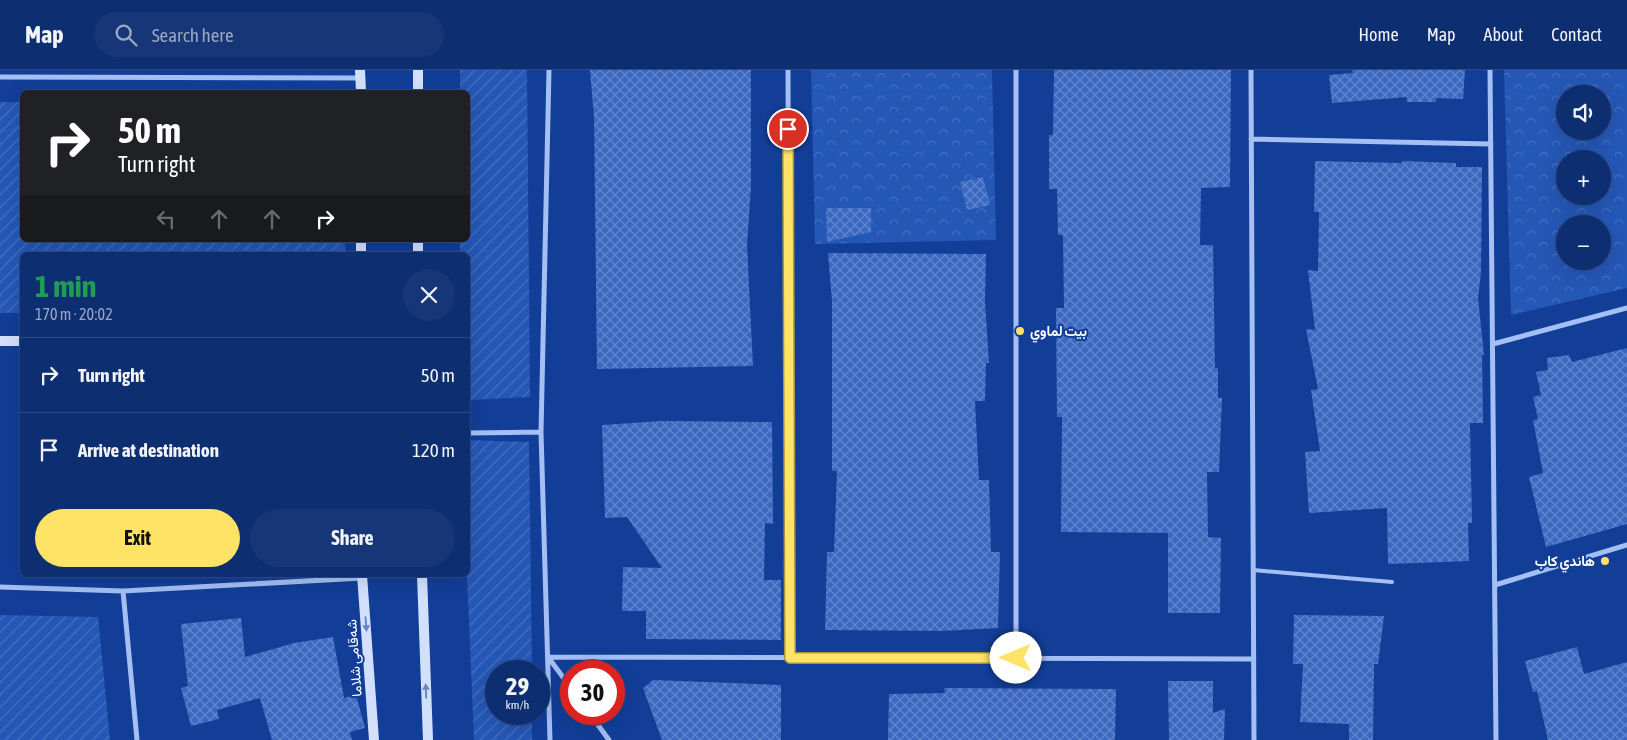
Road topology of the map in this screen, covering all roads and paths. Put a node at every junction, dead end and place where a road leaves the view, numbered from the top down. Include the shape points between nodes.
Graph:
1 (142, 70) edge
2 (418, 70) edge
3 (549, 70) edge
4 (788, 70) edge
5 (1016, 70) edge
6 (1251, 70) edge
7 (1490, 70) edge
8 (360, 74) edge
9 (0, 77) edge
10 (143, 77) junction
11 (360, 90) edge
12 (418, 90) edge
13 (1251, 139) junction
14 (1491, 144) junction
15 (1627, 308) edge
16 (0, 341) edge
17 (20, 341) edge
18 (1493, 344) junction
19 (541, 432) junction
20 (470, 433) edge
21 (1627, 545) edge
22 (1253, 570) junction
23 (362, 577) edge
24 (422, 577) edge
25 (1392, 582) dead end
26 (1495, 586) junction
27 (0, 587) edge
28 (123, 591) junction
29 (548, 657) junction
30 (790, 658) junction
31 (1016, 658) junction
32 (1254, 659) junction
33 (560, 673) edge
34 (598, 725) edge
35 (137, 740) edge
36 (374, 740) edge
37 (428, 740) edge
38 (550, 740) edge
39 (610, 740) edge
40 (1254, 740) edge
41 (1496, 740) edge

1 - 10 street
2 - 12 main road
3 - 19 street
4 - 30 street
5 - 31 street
6 - 13 street
7 - 14 street
8 - 10 street
8 - 11 main road
9 - 10 street
13 - 14 street
13 - 22 street
14 - 18 street
15 - 18 street
16 - 17 main road
18 - 26 street
19 - 20 street
19 - 29 street
21 - 26 street
22 - 25 lane
22 - 32 street
23 - 28 street
23 -> 36 main road, شەقامی شلاما
37 -> 24 main road
26 - 41 street
27 - 28 street
28 - 35 street
29 - 30 street
29 - 33 street
29 - 38 street
30 - 31 street
31 - 32 street
32 - 40 street
34 - 39 street

